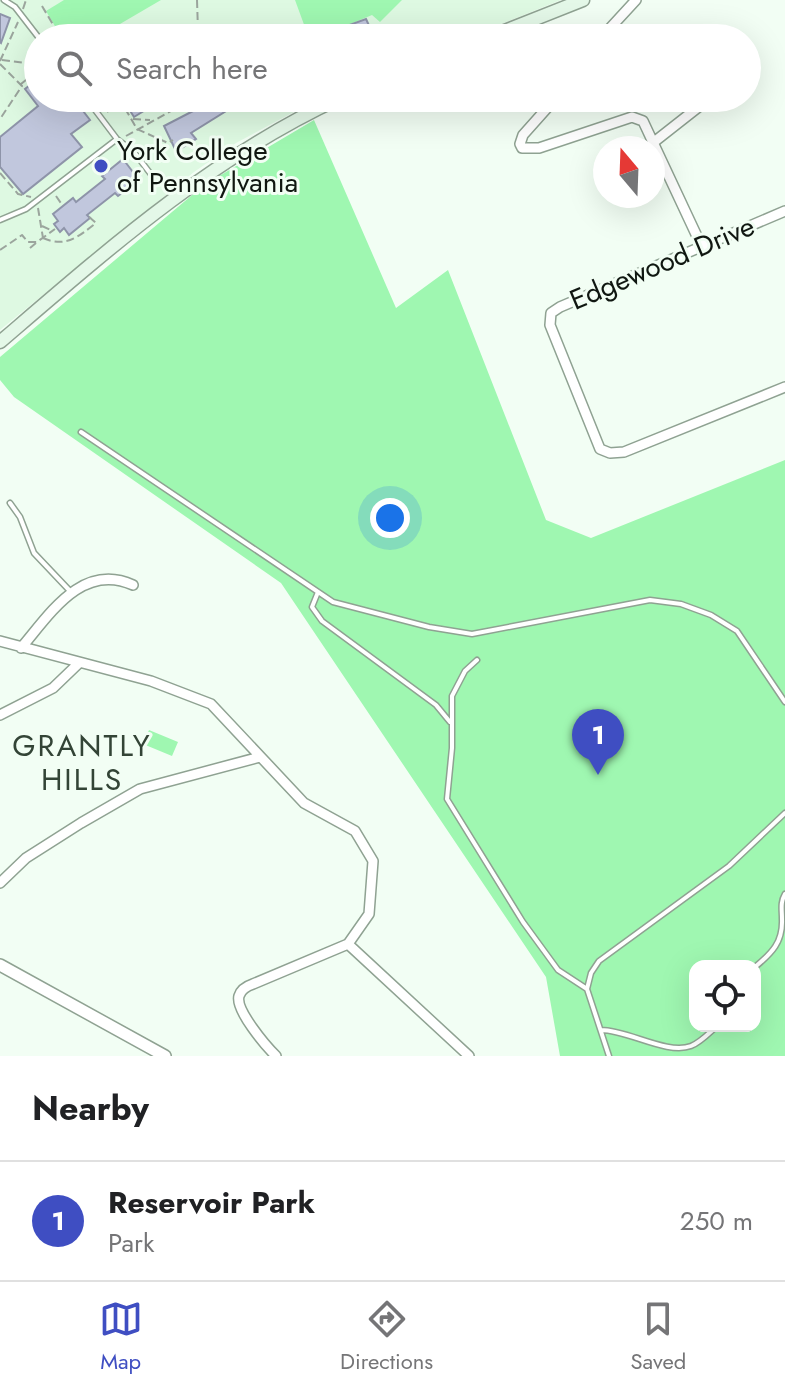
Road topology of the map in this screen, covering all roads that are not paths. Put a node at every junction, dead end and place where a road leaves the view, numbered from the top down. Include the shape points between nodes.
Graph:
1 (4, 0) edge
2 (583, 0) edge
3 (636, 0) edge
4 (28, 24) edge
5 (522, 24) edge
6 (614, 24) edge
7 (97, 112) edge
8 (313, 112) edge
9 (544, 112) edge
10 (692, 112) edge
11 (651, 136) edge
12 (662, 136) edge
13 (117, 139) junction
14 (665, 166) edge
15 (153, 177) dead end
16 (785, 211) edge
17 (0, 220) edge
18 (702, 247) junction
19 (2, 337) edge
20 (785, 387) edge
21 (81, 432) dead end
22 (10, 503) dead end
23 (133, 585) dead end
24 (70, 591) junction
25 (318, 592) junction
26 (0, 641) edge
27 (21, 648) junction
28 (477, 660) dead end
29 (79, 663) junction
30 (785, 702) edge
31 (0, 715) edge
32 (451, 724) junction
33 (260, 757) junction
34 (785, 813) edge
35 (0, 883) edge
36 (785, 894) edge
37 (348, 944) junction
38 (761, 962) edge
39 (0, 965) edge
40 (587, 989) junction
41 (600, 1030) junction
42 (710, 1032) edge
43 (165, 1056) edge
44 (276, 1056) edge
45 (469, 1056) edge
46 (609, 1056) edge

1 - 4 lane
2 - 5 main road
3 - 6 street
7 - 13 lane
8 - 19 main road via 224,161
9 - 11 street via 523,135 520,144 526,149 632,117 643,121
10 - 12 street
13 - 15 lane
13 - 17 lane via 26,209
14 - 18 street
16 - 18 street, Edgewood Drive
18 - 20 street, Edgewood Drive via 551,313 550,325 600,449 624,452
21 - 25 lane
22 - 24 lane via 34,553
23 - 24 street via 102,578
24 - 27 street
25 - 30 lane via 354,608 472,634 650,600 681,604 737,631
25 - 32 lane via 312,607 322,621 436,705
26 - 27 street
27 - 29 street
28 - 32 lane via 452,696
29 - 31 street via 53,688
29 - 33 street via 151,681 211,704
32 - 40 lane via 451,808 558,970
33 - 35 street via 140,789 26,858
33 - 37 street via 304,803 355,831 373,861 369,914
34 - 40 lane via 729,866 599,961
36 - 38 lane via 779,941
37 - 44 street via 245,988 240,1006
37 - 45 street
39 - 43 street
40 - 41 lane
41 - 42 lane via 683,1048
41 - 46 lane

